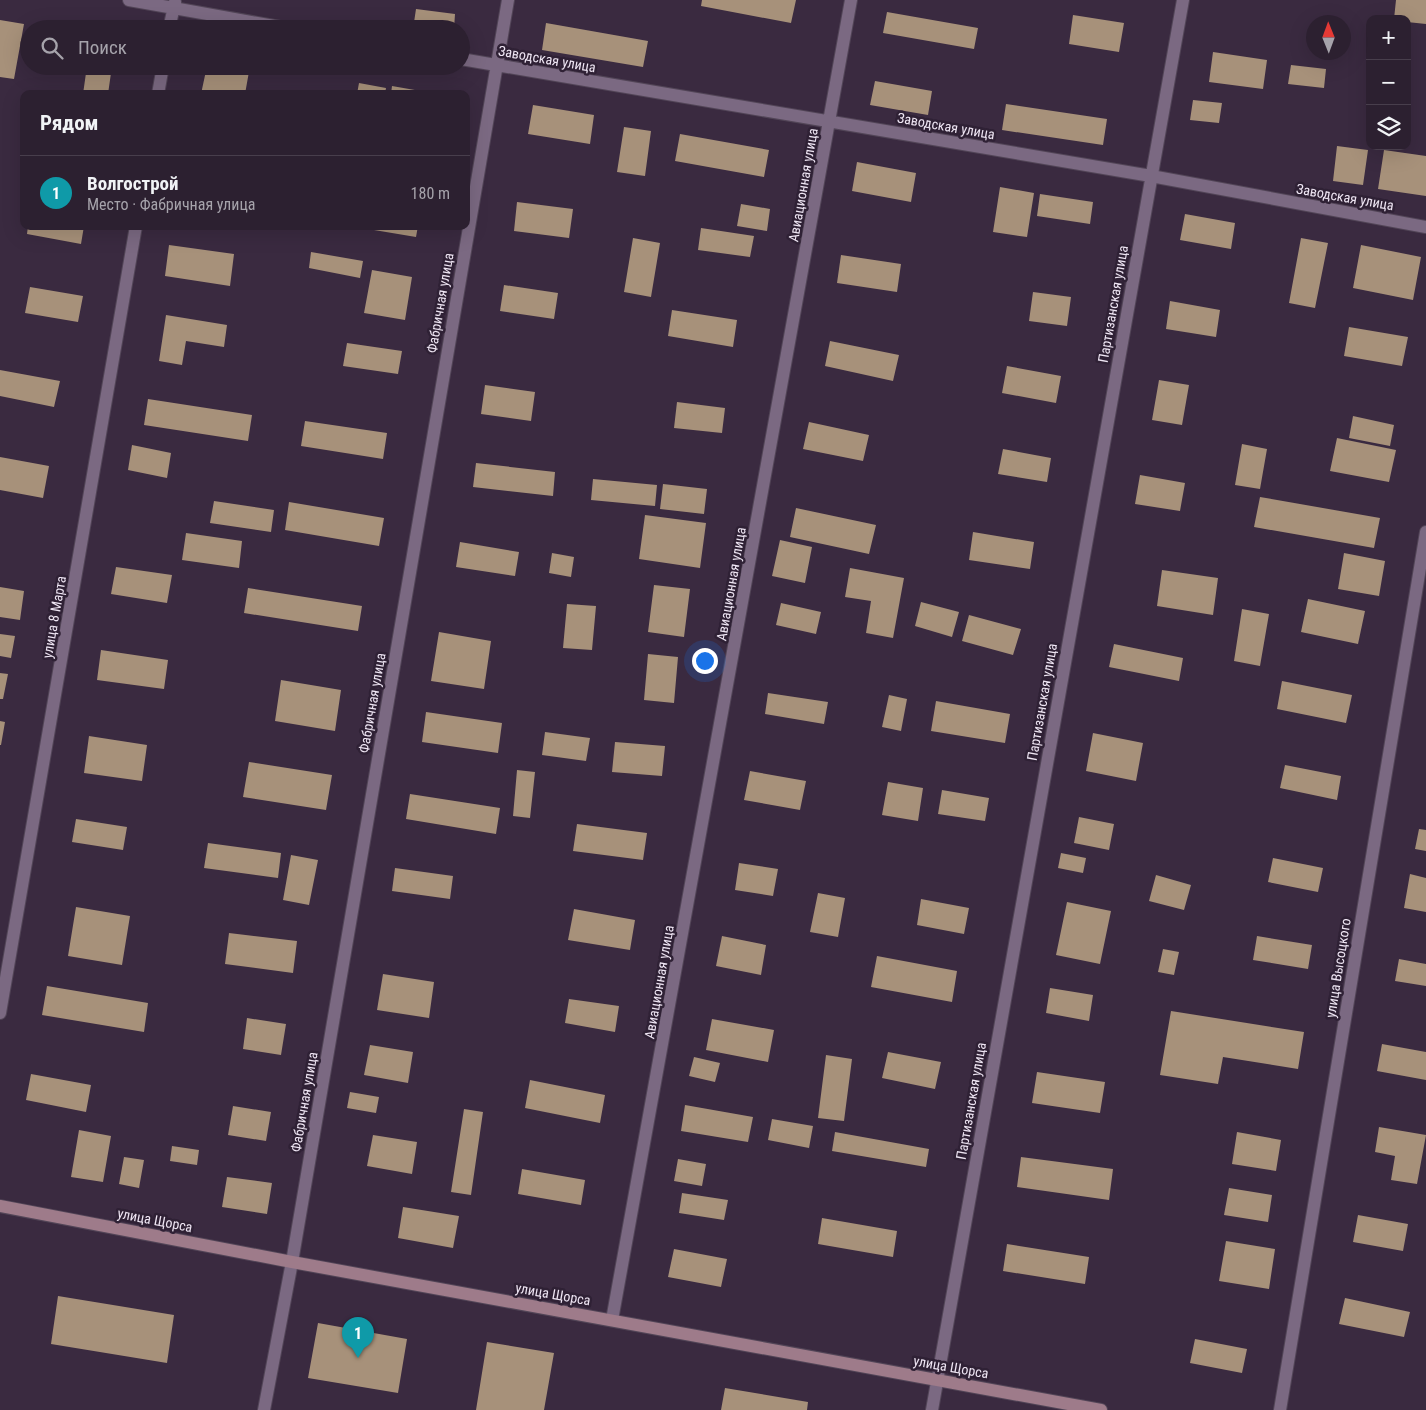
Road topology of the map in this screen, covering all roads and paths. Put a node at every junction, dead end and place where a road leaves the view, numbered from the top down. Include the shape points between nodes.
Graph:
1 (129, 0) edge
2 (508, 0) edge
3 (851, 0) edge
4 (1183, 0) edge
5 (175, 4) edge
6 (171, 20) edge
7 (249, 20) edge
8 (470, 61) edge
9 (496, 65) junction
10 (161, 75) edge
11 (159, 90) edge
12 (830, 122) junction
13 (1151, 176) junction
14 (470, 218) edge
15 (1426, 226) edge
16 (135, 230) edge
17 (468, 230) edge
18 (1426, 532) edge
19 (0, 1013) edge
20 (0, 1206) edge
21 (292, 1262) junction
22 (612, 1320) junction
23 (937, 1380) junction
24 (264, 1410) edge
25 (932, 1410) edge
26 (1101, 1410) edge
27 (1280, 1410) edge

1 - 5 street
2 - 9 street, Фабричная улица
3 - 12 street, Авиационная улица
4 - 13 street, Партизанская улица
5 - 6 street
5 - 7 street
8 - 9 street, Заводская улица
9 - 12 street, Заводская улица
9 - 14 street, Фабричная улица
10 - 11 street
12 - 13 street, Заводская улица
12 - 22 street, Авиационная улица
13 - 15 street, Заводская улица
13 - 23 street, Партизанская улица
16 - 19 street, улица 8 Марта
17 - 21 street, Фабричная улица
18 - 27 street, улица Высоцкого
20 - 21 main road, улица Щорса
21 - 22 main road, улица Щорса
21 - 24 street, Фабричная улица
22 - 23 main road, улица Щорса
23 - 25 street, Партизанская улица
23 - 26 main road, улица Щорса

